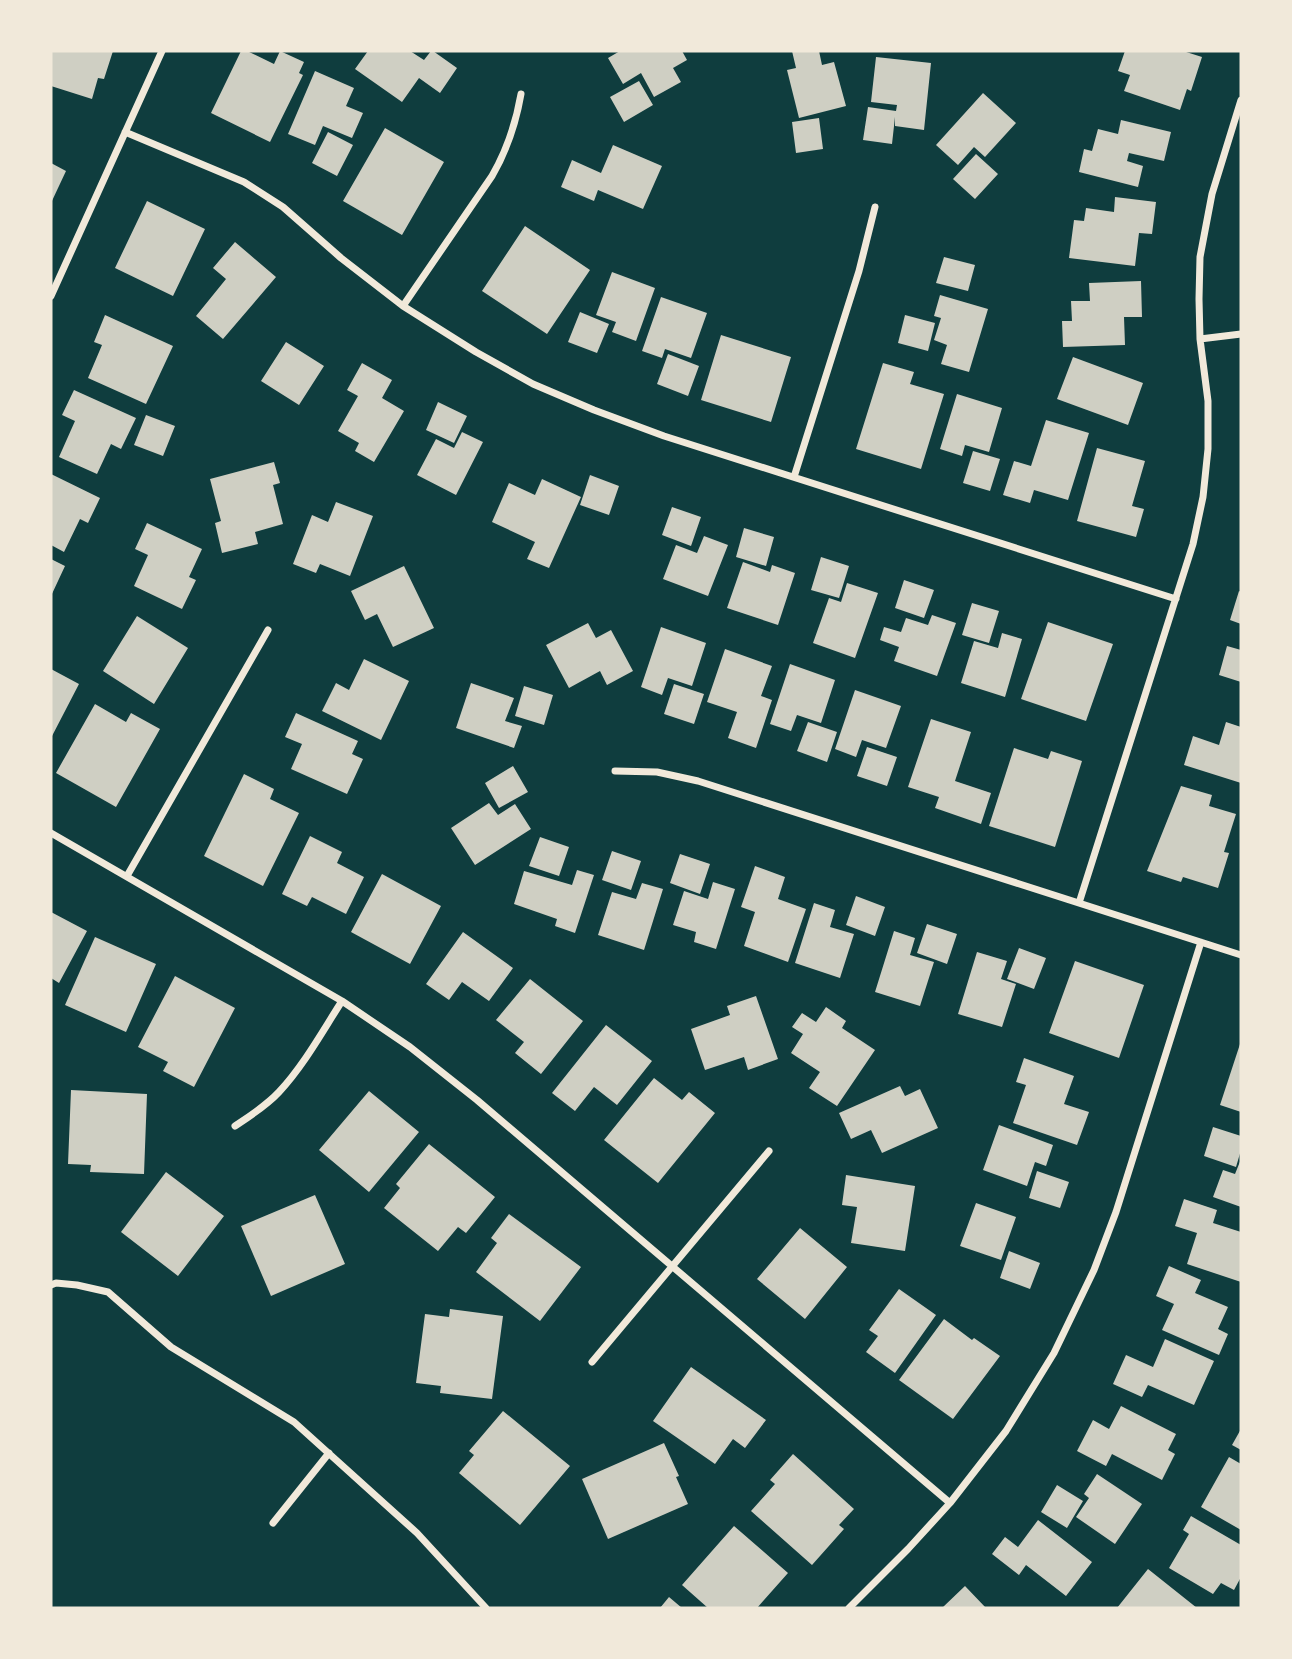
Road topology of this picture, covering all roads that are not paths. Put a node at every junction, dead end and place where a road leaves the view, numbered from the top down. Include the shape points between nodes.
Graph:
1 (162, 51) edge
2 (521, 94) dead end
3 (1241, 100) edge
4 (125, 132) junction
5 (875, 207) dead end
6 (51, 296) edge
7 (403, 306) junction
8 (1241, 334) edge
9 (1200, 339) junction
10 (794, 477) junction
11 (1176, 599) junction
12 (268, 631) dead end
13 (615, 771) dead end
14 (51, 833) edge
15 (127, 876) junction
16 (1079, 903) junction
17 (1201, 942) junction
18 (1241, 955) edge
19 (342, 1001) junction
20 (235, 1126) dead end
21 (769, 1152) dead end
22 (673, 1267) junction
23 (51, 1285) edge
24 (592, 1362) dead end
25 (329, 1453) junction
26 (950, 1503) junction
27 (273, 1523) dead end
28 (486, 1608) edge
29 (849, 1608) edge

1 - 4 street
2 - 7 street via 517,116 492,176
3 - 9 street via 1212,194 1200,257
4 - 6 street
4 - 7 street via 243,182 283,207
5 - 10 street
7 - 10 street via 476,352 582,405
8 - 9 street
9 - 11 street via 1208,449 1193,544
10 - 11 street
11 - 16 street
12 - 15 street
13 - 16 street via 657,772 698,781
14 - 15 street
15 - 19 street
16 - 17 street
17 - 18 street
17 - 26 street via 1094,1270 1041,1375 1006,1431
19 - 20 street via 279,1092
19 - 22 street via 477,1100
21 - 22 street
22 - 24 street
22 - 26 street
23 - 25 street via 108,1292 171,1346 294,1422
25 - 27 street
25 - 28 street via 417,1533
26 - 29 street

